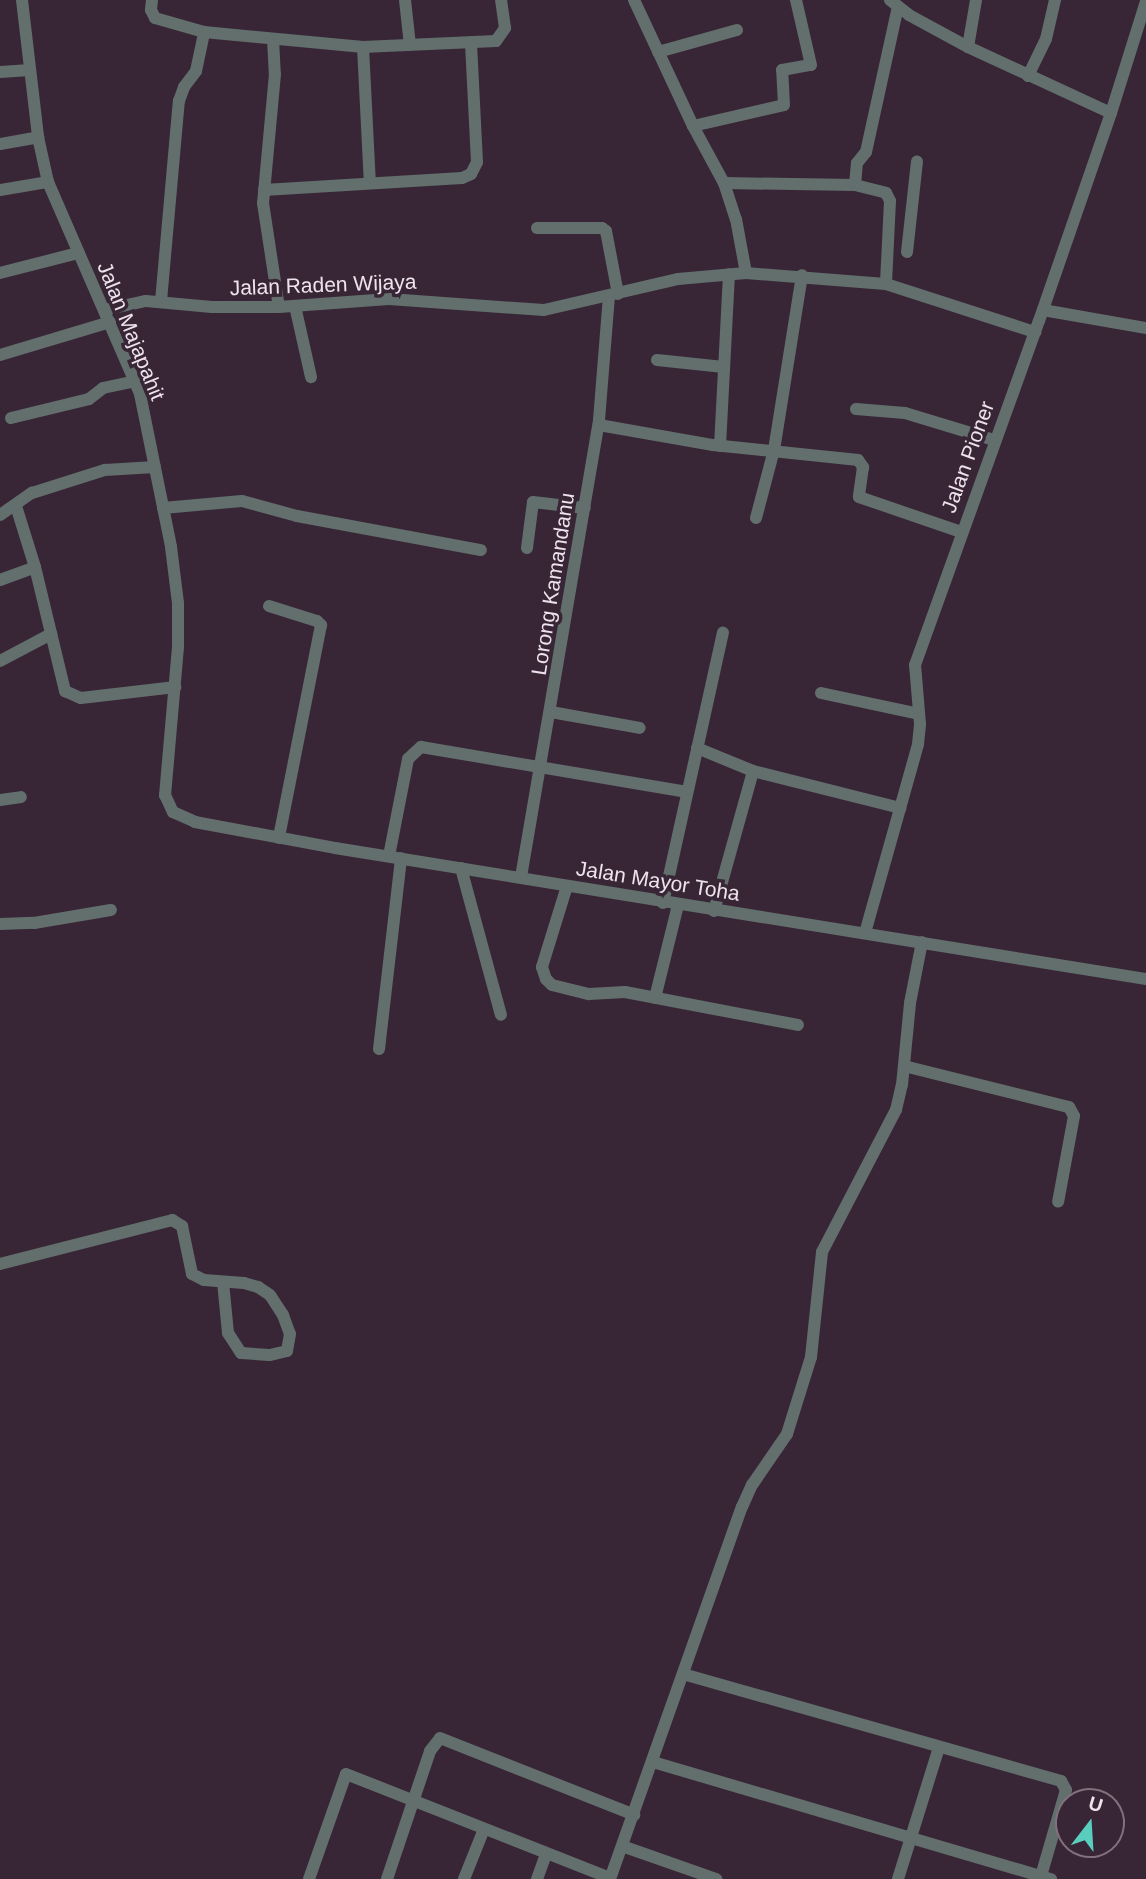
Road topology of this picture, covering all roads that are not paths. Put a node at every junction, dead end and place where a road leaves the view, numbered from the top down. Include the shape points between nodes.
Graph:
1 (22, 0) edge
2 (152, 0) edge
3 (405, 0) edge
4 (501, 0) edge
5 (634, 0) edge
6 (796, 0) edge
7 (976, 0) edge
8 (1055, 0) edge
9 (1146, 1) edge
10 (894, 4) edge
11 (737, 30) dead end
12 (204, 32) junction
13 (273, 39) junction
14 (471, 42) junction
15 (410, 45) junction
16 (363, 47) junction
17 (968, 47) junction
18 (658, 52) junction
19 (30, 70) junction
20 (0, 72) edge
21 (1028, 76) junction
22 (1111, 113) junction
23 (693, 126) junction
24 (38, 137) junction
25 (0, 144) edge
26 (917, 162) dead end
27 (48, 182) junction
28 (370, 183) junction
29 (724, 183) junction
30 (855, 185) junction
31 (0, 190) edge
32 (264, 190) junction
33 (890, 201) junction
34 (912, 202) junction
35 (537, 228) dead end
36 (907, 252) dead end
37 (78, 253) junction
38 (0, 272) edge
39 (746, 273) junction
40 (729, 274) junction
41 (802, 275) junction
42 (886, 284) junction
43 (613, 295) junction
44 (161, 301) junction
45 (295, 306) junction
46 (279, 307) junction
47 (1043, 310) junction
48 (107, 316) junction
49 (1146, 328) edge
50 (1035, 332) junction
51 (0, 355) edge
52 (657, 360) dead end
53 (724, 367) junction
54 (311, 377) dead end
55 (135, 381) junction
56 (856, 409) dead end
57 (11, 418) dead end
58 (598, 425) junction
59 (994, 440) junction
60 (720, 446) junction
61 (774, 450) junction
62 (155, 467) junction
63 (16, 506) junction
64 (163, 508) junction
65 (585, 508) junction
66 (0, 514) edge
67 (756, 518) dead end
68 (961, 532) junction
69 (527, 548) dead end
70 (481, 550) dead end
71 (35, 567) junction
72 (0, 580) edge
73 (269, 606) dead end
74 (723, 633) dead end
75 (51, 634) junction
76 (0, 661) edge
77 (175, 687) junction
78 (821, 693) dead end
79 (551, 712) junction
80 (919, 714) junction
81 (640, 728) dead end
82 (698, 748) junction
83 (542, 766) junction
84 (754, 771) junction
85 (688, 792) junction
86 (21, 797) dead end
87 (0, 800) edge
88 (169, 807) joint
89 (900, 808) junction
90 (279, 838) junction
91 (395, 857) junction
92 (461, 867) junction
93 (521, 877) junction
94 (567, 886) junction
95 (663, 903) junction
96 (678, 905) junction
97 (111, 910) dead end
98 (714, 911) junction
99 (0, 924) edge
100 (865, 933) junction
101 (922, 942) junction
102 (1146, 979) edge
103 (655, 998) junction
104 (501, 1015) dead end
105 (798, 1024) dead end
106 (379, 1049) dead end
107 (904, 1066) junction
108 (1058, 1202) dead end
109 (0, 1264) edge
110 (223, 1282) junction
111 (683, 1674) junction
112 (939, 1747) junction
113 (653, 1762) junction
114 (415, 1801) junction
115 (634, 1815) junction
116 (484, 1829) junction
117 (912, 1837) junction
118 (622, 1846) junction
119 (546, 1854) junction
120 (1046, 1877) edge
121 (309, 1879) edge
122 (387, 1879) edge
123 (464, 1879) edge
124 (537, 1879) edge
125 (610, 1879) edge
126 (716, 1879) edge
127 (898, 1879) edge

1 - 19 street, Jalan Majapahit
2 - 12 street via 155,18
3 - 15 street
4 - 14 street via 502,36 496,41
5 - 18 street
6 - 23 street via 811,65 782,70 784,105
7 - 17 street
8 - 21 street via 1046,39
9 - 22 street, Jalan Pioner
10 - 17 street
10 - 30 street via 866,152 857,163
11 - 18 street
12 - 13 street
12 - 44 street via 196,71 179,101
13 - 16 street
13 - 32 street via 275,74
14 - 15 street
14 - 28 street via 474,170 462,178
15 - 16 street
16 - 28 street
17 - 21 street
18 - 23 street
19 - 20 street
19 - 24 street, Jalan Majapahit
21 - 22 street
22 - 47 street, Jalan Pioner
23 - 29 street
24 - 25 street
24 - 27 street, Jalan Majapahit
26 - 34 street
27 - 31 street
27 - 37 street, Jalan Majapahit
28 - 32 street
29 - 30 street
29 - 39 street
30 - 33 street via 886,192
32 - 46 street
33 - 34 street
33 - 42 street
34 - 36 street
35 - 43 street, Lorong Kamandanu via 606,231
37 - 38 street
37 - 48 street, Jalan Majapahit
39 - 40 street, Jalan Raden Wijaya
39 - 41 street, Jalan Raden Wijaya
40 - 43 street, Jalan Raden Wijaya via 689,277
40 - 53 street
41 - 42 street, Jalan Raden Wijaya
41 - 61 street
42 - 50 street, Jalan Raden Wijaya
43 - 45 street, Jalan Raden Wijaya via 544,310 389,299
43 - 58 street, Lorong Kamandanu
44 - 46 street, Jalan Raden Wijaya
44 - 48 street, Jalan Raden Wijaya via 134,303
45 - 46 street, Jalan Raden Wijaya
45 - 54 street
47 - 49 street
47 - 50 street, Jalan Pioner
48 - 51 street, Jalan Raden Wijaya
48 - 55 street, Jalan Majapahit
50 - 59 street, Jalan Pioner
52 - 53 street
53 - 60 street
55 - 57 street
55 - 62 street, Jalan Majapahit
56 - 59 street via 905,413
58 - 60 street
58 - 65 street, Lorong Kamandanu
59 - 68 street, Jalan Pioner
60 - 61 street
61 - 67 street
61 - 68 street via 858,460 863,467 859,497
62 - 63 street via 109,469 32,493
62 - 64 street, Jalan Majapahit
63 - 66 street
63 - 71 street
64 - 70 street via 242,501 296,516
64 - 77 street, Jalan Majapahit via 178,603
65 - 69 street via 533,502
65 - 79 street, Lorong Kamandanu
68 - 80 street, Jalan Pioner via 915,665
71 - 72 street
71 - 75 street
73 - 90 street via 321,625
74 - 82 street
75 - 76 street
75 - 77 street via 63,687 69,694 81,698
77 - 88 street, Jalan Majapahit via 166,781
78 - 80 street
79 - 81 street
79 - 83 street, Lorong Kamandanu
80 - 89 street, Jalan Pioner via 918,744
82 - 84 street
82 - 85 street
83 - 85 street
83 - 91 street via 429,747 414,750 408,759
83 - 93 street, Lorong Kamandanu
84 - 89 street
84 - 98 street
85 - 95 street
86 - 87 street
88 - 90 street, Jalan Mayor Toha via 195,822
89 - 100 street, Jalan Pioner
90 - 91 street, Jalan Mayor Toha
91 - 92 street, Jalan Mayor Toha
91 - 106 street
92 - 93 street, Jalan Mayor Toha
92 - 104 street
93 - 94 street, Jalan Mayor Toha
94 - 95 street, Jalan Mayor Toha
94 - 103 street via 542,967 546,979 552,985 589,994 625,992
95 - 96 street, Jalan Mayor Toha
96 - 98 street, Jalan Mayor Toha
96 - 103 street
97 - 99 street
98 - 100 street, Jalan Mayor Toha
100 - 101 street, Jalan Mayor Toha
101 - 102 street, Jalan Mayor Toha
101 - 107 street
103 - 105 street
107 - 108 street via 1069,1107 1074,1116
107 - 111 street via 892,1121 822,1252 811,1357 787,1434 742,1507
109 - 110 street via 172,1220 182,1226 192,1273
110 - 110 street via 251,1285 270,1295 290,1334 287,1351 241,1353 228,1333
111 - 112 street
111 - 113 street
112 - 117 street
112 - 120 street via 1065,1783
113 - 115 street
113 - 117 street
114 - 115 street via 430,1751 440,1738
114 - 116 street
114 - 121 street via 346,1774
114 - 122 street
115 - 118 street
116 - 119 street
116 - 123 street
117 - 120 street
117 - 127 street
118 - 125 street
118 - 126 street
119 - 124 street
119 - 125 street

